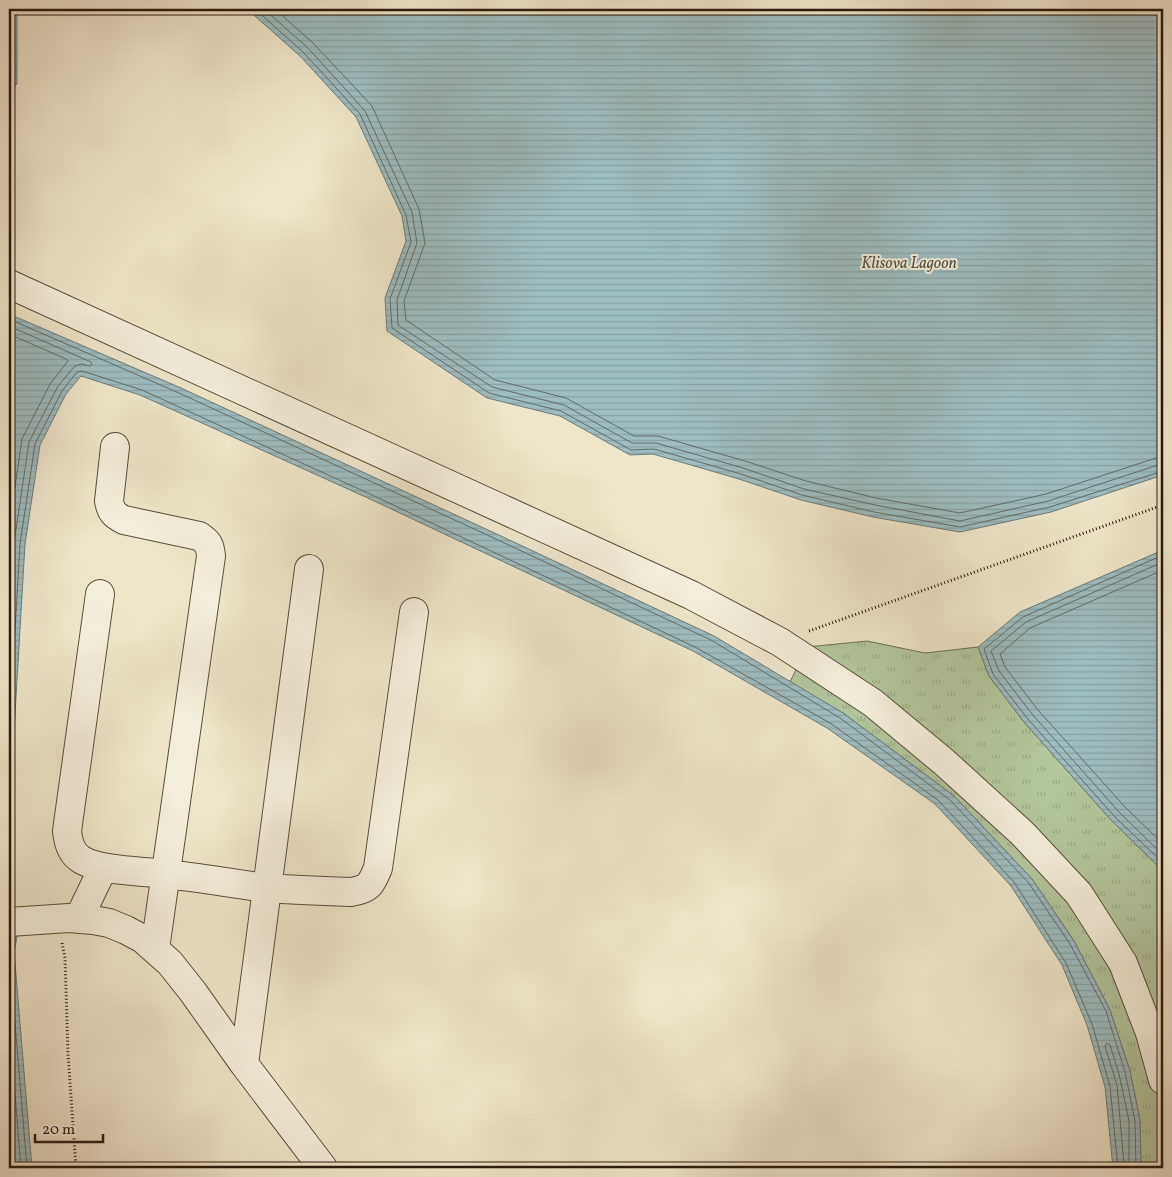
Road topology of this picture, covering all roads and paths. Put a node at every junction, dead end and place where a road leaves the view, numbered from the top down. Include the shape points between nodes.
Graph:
1 (9, 284) edge
2 (115, 447) dead end
3 (1163, 505) edge
4 (309, 569) dead end
5 (100, 594) dead end
6 (414, 612) dead end
7 (780, 642) junction
8 (103, 868) junction
9 (167, 874) junction
10 (267, 888) junction
11 (58, 919) junction
12 (9, 922) edge
13 (155, 949) junction
14 (244, 1064) junction
15 (1163, 1080) edge
16 (76, 1168) edge
17 (323, 1168) edge

1 - 7 street via 691,595
2 - 9 street via 109,501 116,516 199,536 210,546
3 - 7 path
4 - 10 street
5 - 8 street via 67,831 68,842 80,860
6 - 10 street via 374,878 363,890 351,892
7 - 15 street via 873,703 944,762 1023,834 1080,894 1123,962 1150,1033
8 - 9 street
8 - 11 street
9 - 10 street
9 - 13 street
10 - 14 street
11 - 12 street
11 - 13 street via 109,924 143,939
11 - 16 path via 64,958
13 - 14 street via 194,992
14 - 17 street

